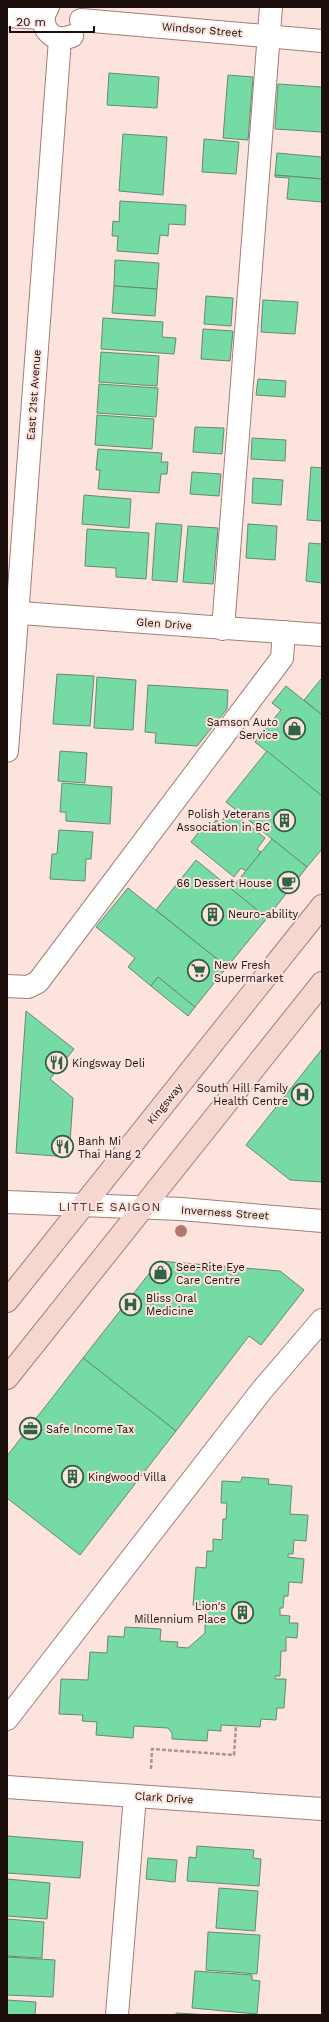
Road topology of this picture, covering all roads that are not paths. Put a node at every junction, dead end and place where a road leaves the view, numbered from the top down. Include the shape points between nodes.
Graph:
1 (271, 7) edge
2 (46, 13) edge
3 (79, 14) edge
4 (7, 16) edge
5 (268, 36) junction
6 (60, 39) junction
7 (322, 41) edge
8 (12, 613) edge
9 (223, 629) junction
10 (284, 632) junction
11 (322, 635) edge
12 (7, 751) edge
13 (322, 906) edge
14 (322, 983) edge
15 (7, 986) edge
16 (7, 1202) edge
17 (84, 1205) junction
18 (142, 1208) junction
19 (322, 1221) edge
20 (7, 1301) edge
21 (322, 1320) edge
22 (7, 1378) edge
23 (7, 1719) edge
24 (7, 1787) edge
25 (134, 1796) junction
26 (322, 1809) edge
27 (117, 2015) edge

1 - 5 street
2 - 4 street
2 - 6 street via 44,24 50,34
3 - 5 street, Windsor Street
3 - 6 street via 77,32 66,39
5 - 7 street, Windsor Street
5 - 9 street
6 - 8 street, East 21st Avenue
8 - 9 street, Glen Drive
8 - 12 street, East 21st Avenue
9 - 10 street, Glen Drive
10 - 11 street, Glen Drive
10 - 15 street via 282,658 38,982 28,987
13 - 17 main road, Kingsway
14 - 18 main road
16 - 17 street, Inverness Street
17 - 18 street, Inverness Street
17 - 20 main road, Kingsway
18 - 19 street, Inverness Street
18 - 22 main road
21 - 23 street via 262,1390
24 - 25 street, Clark Drive
25 - 26 street, Clark Drive
25 - 27 street

